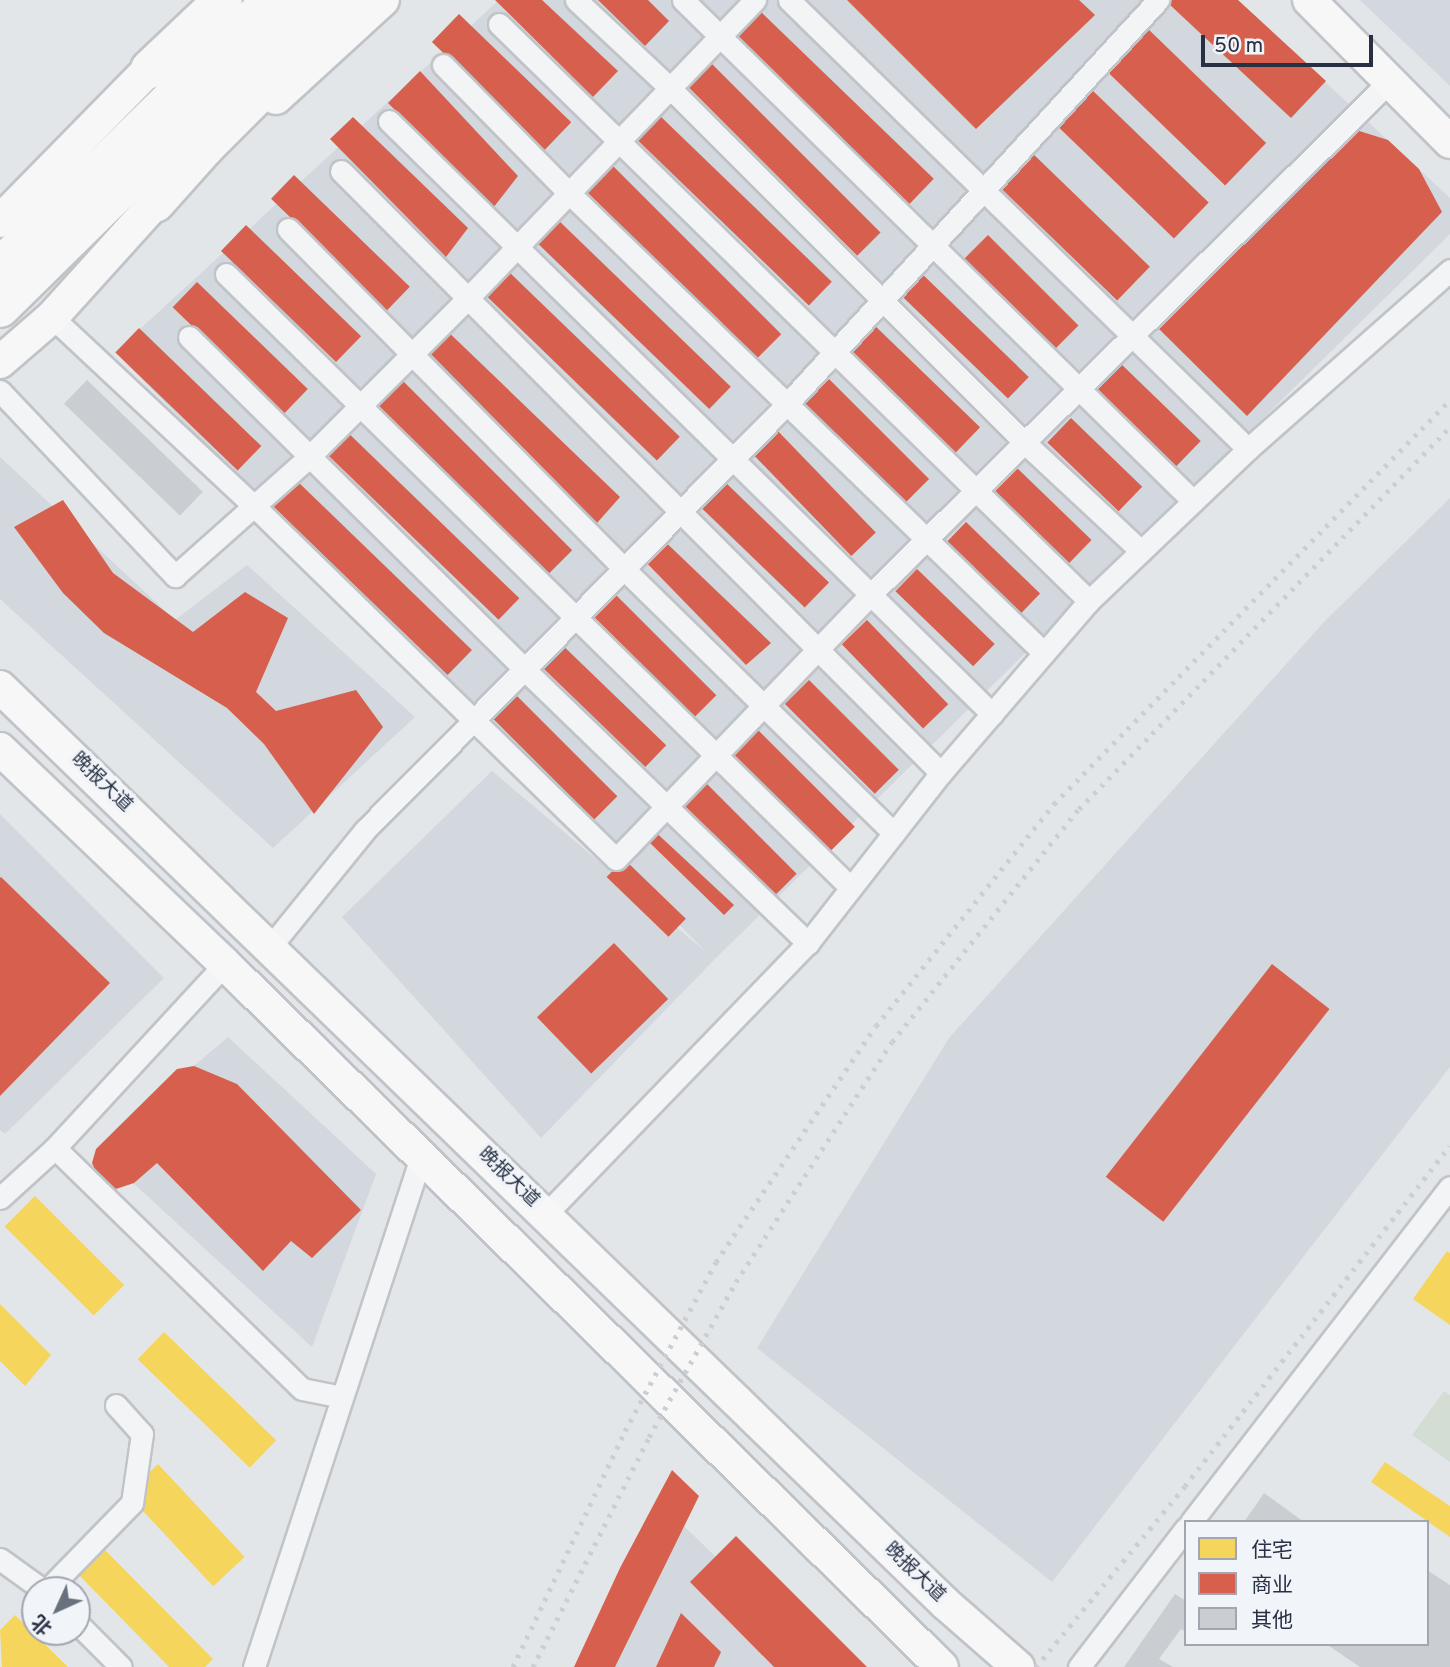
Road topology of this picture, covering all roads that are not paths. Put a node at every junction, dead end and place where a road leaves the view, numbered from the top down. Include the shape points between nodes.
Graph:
1 (214, 0) edge
2 (223, 0) edge
3 (272, 0) edge
4 (313, 0) edge
5 (352, 0) edge
6 (383, 0) edge
7 (576, 0) edge
8 (682, 0) edge
9 (755, 0) edge
10 (789, 0) edge
11 (1158, 0) edge
12 (1309, 0) edge
13 (499, 24) dead end
14 (719, 37) junction
15 (443, 65) dead end
16 (149, 69) junction
17 (1390, 82) junction
18 (670, 88) junction
19 (389, 121) dead end
20 (618, 142) junction
21 (1450, 142) edge
22 (341, 171) dead end
23 (984, 190) junction
24 (569, 193) junction
25 (155, 203) junction
26 (0, 221) edge
27 (288, 229) dead end
28 (932, 245) junction
29 (516, 248) junction
30 (0, 267) edge
31 (1450, 270) edge
32 (226, 274) dead end
33 (468, 298) junction
34 (882, 300) junction
35 (0, 308) edge
36 (52, 317) junction
37 (1131, 335) junction
38 (189, 337) dead end
39 (833, 354) junction
40 (411, 355) junction
41 (0, 362) edge
42 (1078, 388) junction
43 (0, 391) edge
44 (787, 404) junction
45 (360, 406) junction
46 (1024, 442) junction
47 (1248, 449) junction
48 (309, 457) junction
49 (733, 457) junction
50 (976, 490) junction
51 (1193, 501) junction
52 (253, 505) junction
53 (680, 509) junction
54 (925, 541) junction
55 (1141, 551) junction
56 (622, 568) junction
57 (870, 595) junction
58 (1089, 601) junction
59 (574, 617) junction
60 (818, 649) junction
61 (1044, 653) junction
62 (524, 669) junction
63 (0, 687) edge
64 (763, 707) junction
65 (992, 714) junction
66 (475, 719) junction
67 (0, 749) edge
68 (717, 755) junction
69 (941, 773) junction
70 (668, 806) junction
71 (894, 832) junction
72 (851, 888) junction
73 (808, 943) junction
74 (270, 947) junction
75 (225, 964) junction
76 (55, 1148) junction
77 (421, 1157) junction
78 (4, 1185) edge
79 (1450, 1186) edge
80 (545, 1215) junction
81 (342, 1397) junction
82 (116, 1405) dead end
83 (1193, 1520) edge
84 (1184, 1531) edge
85 (0, 1559) edge
86 (25, 1576) edge
87 (59, 1576) edge
88 (91, 1637) edge
89 (121, 1667) edge
90 (254, 1667) edge
91 (942, 1667) edge
92 (1018, 1667) edge
93 (1079, 1667) edge

1 - 16 main road
2 - 16 highway
3 - 30 highway
4 - 35 highway
5 - 25 highway
6 - 25 main road
7 - 18 street
8 - 14 street
9 - 14 street
10 - 23 street
11 - 23 street
12 - 17 main road
13 - 20 street
14 - 18 street
14 - 28 street
15 - 24 street
16 - 26 main road
17 - 21 main road
17 - 37 street
18 - 20 street
18 - 34 street
19 - 29 street
20 - 24 street
20 - 39 street
22 - 33 street
23 - 28 street
23 - 37 street
24 - 29 street
24 - 44 street
25 - 36 main road
27 - 40 street
28 - 34 street
28 - 42 street
29 - 33 street
29 - 49 street
31 - 47 street
32 - 45 street
33 - 40 street
33 - 53 street
34 - 39 street
34 - 46 street
36 - 41 main road
36 - 52 street
37 - 42 street
37 - 47 street
38 - 48 street
39 - 44 street
39 - 50 street
40 - 45 street
40 - 56 street
42 - 46 street
42 - 51 street
43 - 52 street via 175,576
44 - 49 street
44 - 54 street
45 - 48 street
45 - 59 street
46 - 50 street
46 - 55 street
47 - 51 street
48 - 52 street
48 - 62 street
49 - 53 street
49 - 57 street
50 - 54 street
50 - 58 street
51 - 55 street
52 - 66 street
53 - 56 street
53 - 60 street
54 - 57 street
54 - 61 street
55 - 58 street
56 - 59 street
56 - 64 street
57 - 60 street
57 - 65 street
58 - 61 street
59 - 62 street
59 - 68 street
60 - 64 street
60 - 69 street
61 - 65 street
62 - 66 street
62 - 70 street
63 - 74 main road, 晚报大道
64 - 68 street
64 - 71 street
65 - 69 street
66 - 70 street via 616,859
66 - 74 street via 365,830
67 - 75 main road
68 - 70 street
68 - 72 street
69 - 71 street
70 - 73 street
71 - 72 street
72 - 73 street
73 - 80 street
74 - 80 main road, 晚报大道
75 - 76 street
75 - 77 main road
76 - 78 street
76 - 81 street via 302,1389
77 - 81 street
77 - 91 main road
79 - 83 street
80 - 92 main road, 晚报大道 via 946,1604
81 - 90 street
82 - 87 street via 142,1434 132,1503
84 - 93 street
85 - 86 street
88 - 89 street

